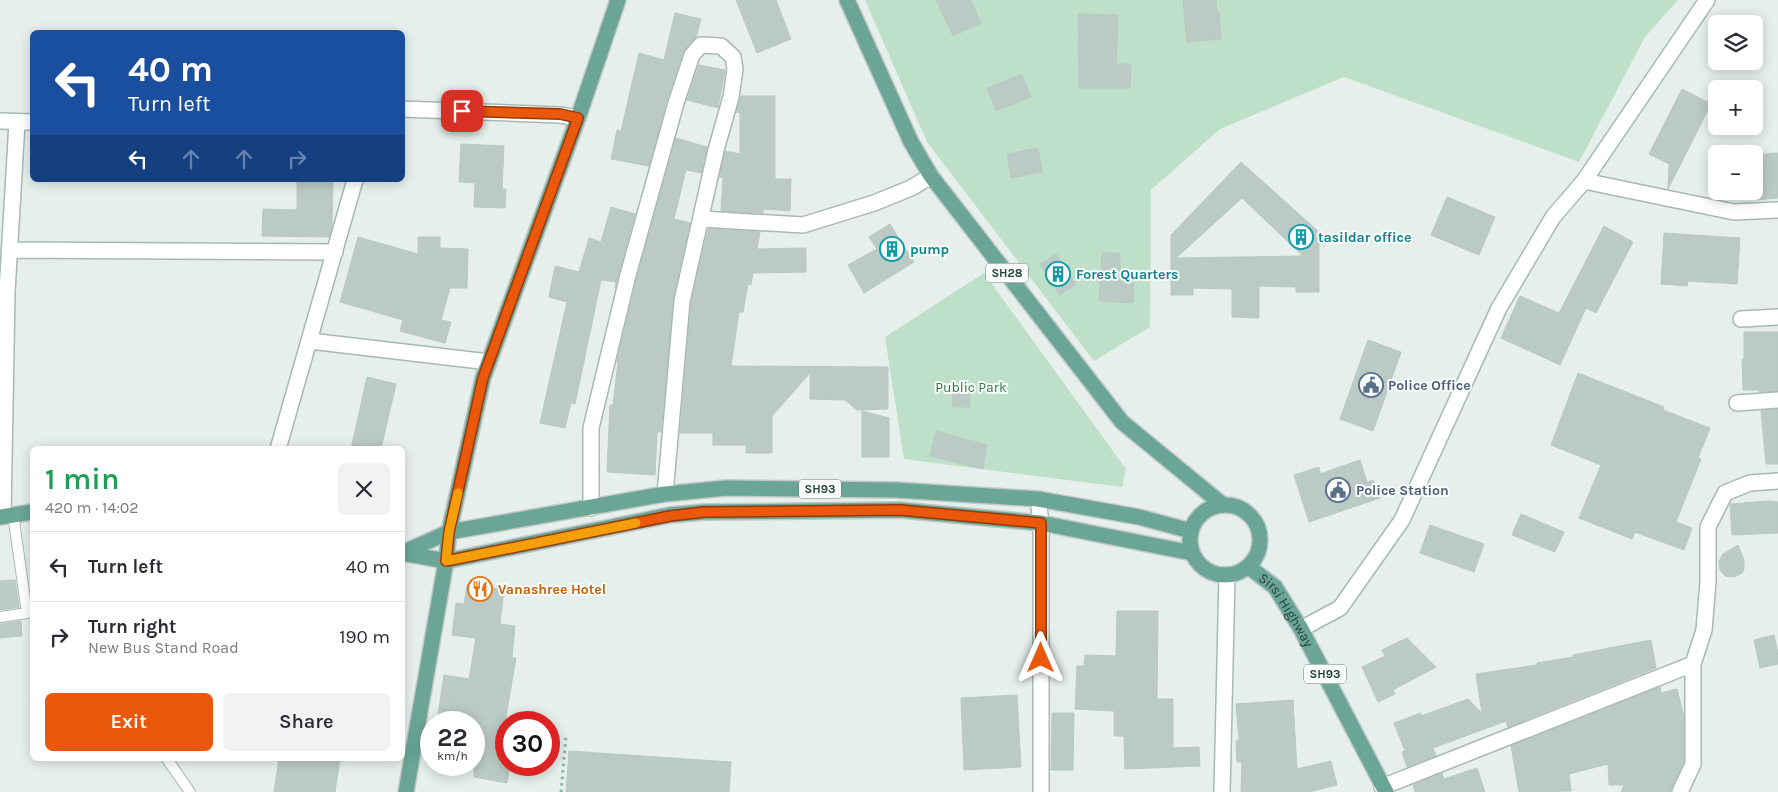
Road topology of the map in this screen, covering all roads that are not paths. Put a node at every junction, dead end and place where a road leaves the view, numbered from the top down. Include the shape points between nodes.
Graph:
1 (618, 0) edge
2 (847, 0) edge
3 (1707, 0) edge
4 (405, 109) edge
5 (578, 118) junction
6 (0, 122) edge
7 (30, 122) edge
8 (17, 123) junction
9 (931, 176) junction
10 (1584, 181) junction
11 (354, 182) edge
12 (1778, 210) edge
13 (701, 219) junction
14 (10, 250) junction
15 (335, 252) junction
16 (1778, 316) edge
17 (1741, 320) dead end
18 (310, 341) junction
19 (489, 362) junction
20 (1778, 400) edge
21 (1736, 403) dead end
22 (279, 446) edge
23 (1778, 481) edge
24 (665, 494) junction
25 (1038, 499) junction
26 (1223, 505) junction
27 (591, 508) junction
28 (30, 512) edge
29 (5, 516) edge
30 (1041, 523) junction
31 (1191, 531) junction
32 (449, 532) junction
33 (405, 552) edge
34 (1192, 553) junction
35 (405, 554) edge
36 (446, 561) junction
37 (1249, 567) junction
38 (1226, 576) junction
39 (0, 617) edge
40 (1302, 629) junction
41 (1693, 664) junction
42 (168, 761) edge
43 (1384, 789) edge
44 (190, 792) edge
45 (406, 792) edge
46 (1042, 792) edge
47 (1222, 792) edge
48 (1680, 792) edge

1 - 5 main road
2 - 9 main road, SH28 via 911,142
3 - 10 street
4 - 5 street via 560,114
5 - 19 main road
6 - 8 street
7 - 8 street
8 - 14 street
9 - 13 street via 874,203 803,225
9 - 26 main road, SH28 via 1122,422
10 - 12 street via 1734,212
10 - 40 street via 1553,217 1499,308 1402,520 1340,608
11 - 15 street
13 - 24 street via 682,301
13 - 27 street via 735,69 733,57 721,46 701,45 692,55 676,103 628,275 591,428
14 - 15 street
14 - 29 street
15 - 18 street
16 - 17 street
18 - 19 street
18 - 22 street
19 - 32 main road
20 - 21 street
23 - 41 street via 1750,483 1725,493 1708,527 1704,630
24 - 25 main road, SH93 via 726,488 887,490
24 - 27 main road, SH93
25 - 30 street
25 - 31 main road, SH93 via 1139,517
26 - 31 main road via 1203,513
26 - 37 main road, SH28 via 1234,505 1244,510 1258,526 1260,548
27 - 32 main road, SH93
28 - 29 main road
29 - 39 lane via 26,613
30 - 34 main road, SH93
30 - 36 main road, SH93 via 900,510 704,512
30 - 46 street
31 - 34 main road
32 - 33 main road, SH93
32 - 36 main road
34 - 38 main road via 1206,569
35 - 36 main road, SH93
36 - 45 main road
37 - 38 main road
37 - 40 main road, Sirsi Highway / SH93 via 1275,587
38 - 47 street
40 - 43 main road, Sirsi Highway / SH93
41 - 43 street
41 - 48 street via 1693,764
42 - 44 lane

